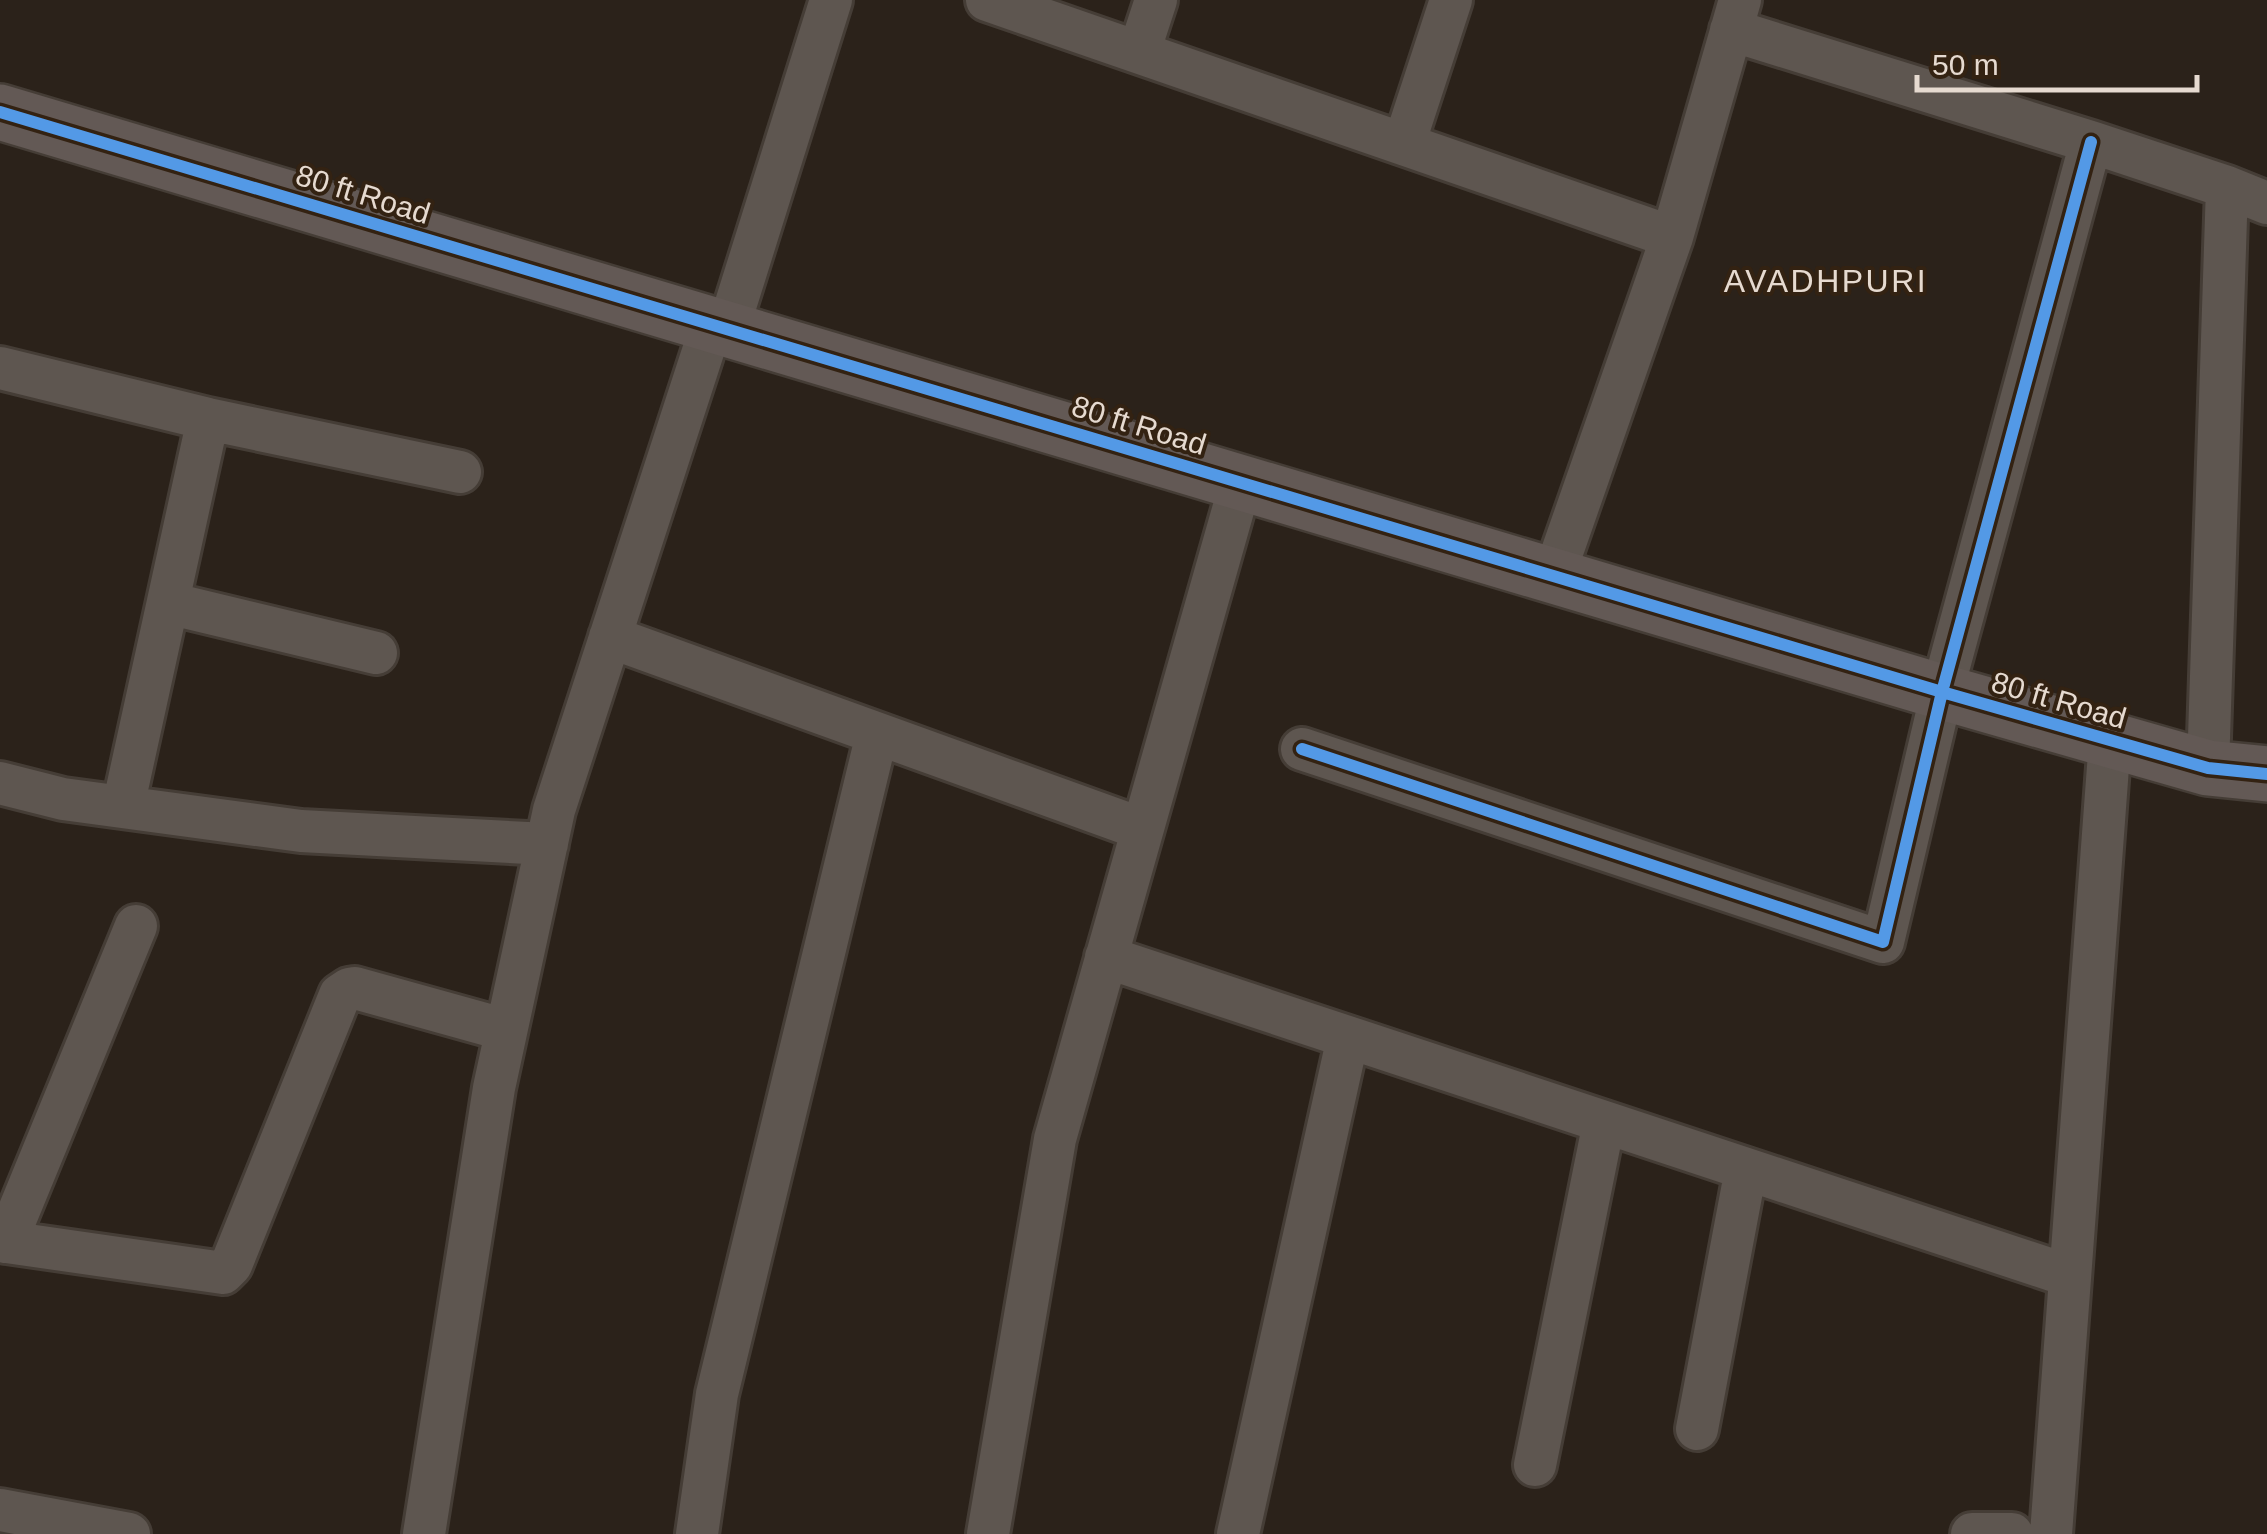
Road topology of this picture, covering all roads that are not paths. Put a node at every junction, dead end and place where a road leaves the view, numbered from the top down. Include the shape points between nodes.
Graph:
1 (831, 0) edge
2 (986, 0) edge
3 (1156, 0) edge
4 (1451, 0) edge
5 (1736, 15) edge
6 (1139, 52) junction
7 (0, 112) edge
8 (2091, 142) junction
9 (1404, 144) junction
10 (2228, 187) junction
11 (2267, 203) edge
12 (1672, 237) junction
13 (720, 326) junction
14 (0, 368) edge
15 (208, 419) junction
16 (460, 472) dead end
17 (1240, 482) junction
18 (1554, 575) junction
19 (168, 603) junction
20 (610, 637) junction
21 (376, 653) dead end
22 (1942, 692) junction
23 (877, 734) junction
24 (2110, 740) junction
25 (1302, 749) dead end
26 (2208, 768) junction
27 (2267, 774) edge
28 (0, 783) edge
29 (123, 807) junction
30 (1142, 829) junction
31 (547, 844) junction
32 (136, 926) dead end
33 (1106, 957) junction
34 (506, 1030) junction
35 (1348, 1037) junction
36 (1604, 1122) junction
37 (1746, 1169) junction
38 (3, 1241) edge
39 (2070, 1276) junction
40 (1697, 1429) dead end
41 (1535, 1465) dead end
42 (0, 1510) edge
43 (130, 1534) edge
44 (424, 1534) edge
45 (697, 1534) edge
46 (988, 1534) edge
47 (1238, 1534) edge
48 (1972, 1534) edge
49 (2012, 1534) edge
50 (2051, 1534) edge

1 - 13 street
2 - 6 street
3 - 6 street
4 - 9 street
5 - 8 street
5 - 12 street
6 - 9 street
7 - 13 street, 80 ft Road
8 - 10 street
8 - 22 street
9 - 12 street
10 - 11 street
10 - 26 street
12 - 18 street
13 - 17 street, 80 ft Road
13 - 20 street
14 - 15 street
15 - 16 street
15 - 19 street
17 - 18 street, 80 ft Road
17 - 30 street
18 - 22 street, 80 ft Road
19 - 21 street
19 - 29 street
20 - 23 street
20 - 31 street
22 - 24 street, 80 ft Road
22 - 25 street via 1883,942
23 - 30 street
23 - 45 street via 717,1394
24 - 26 street, 80 ft Road
24 - 39 street
26 - 27 street, 80 ft Road
28 - 29 street
29 - 31 street via 302,831
30 - 33 street
31 - 34 street
32 - 38 street
33 - 35 street
33 - 46 street via 1055,1139
34 - 38 street via 355,988 344,991 227,1271
34 - 44 street
35 - 36 street
35 - 47 street
36 - 37 street
36 - 41 street
37 - 39 street
37 - 40 street
39 - 50 street
42 - 43 street
48 - 49 street

